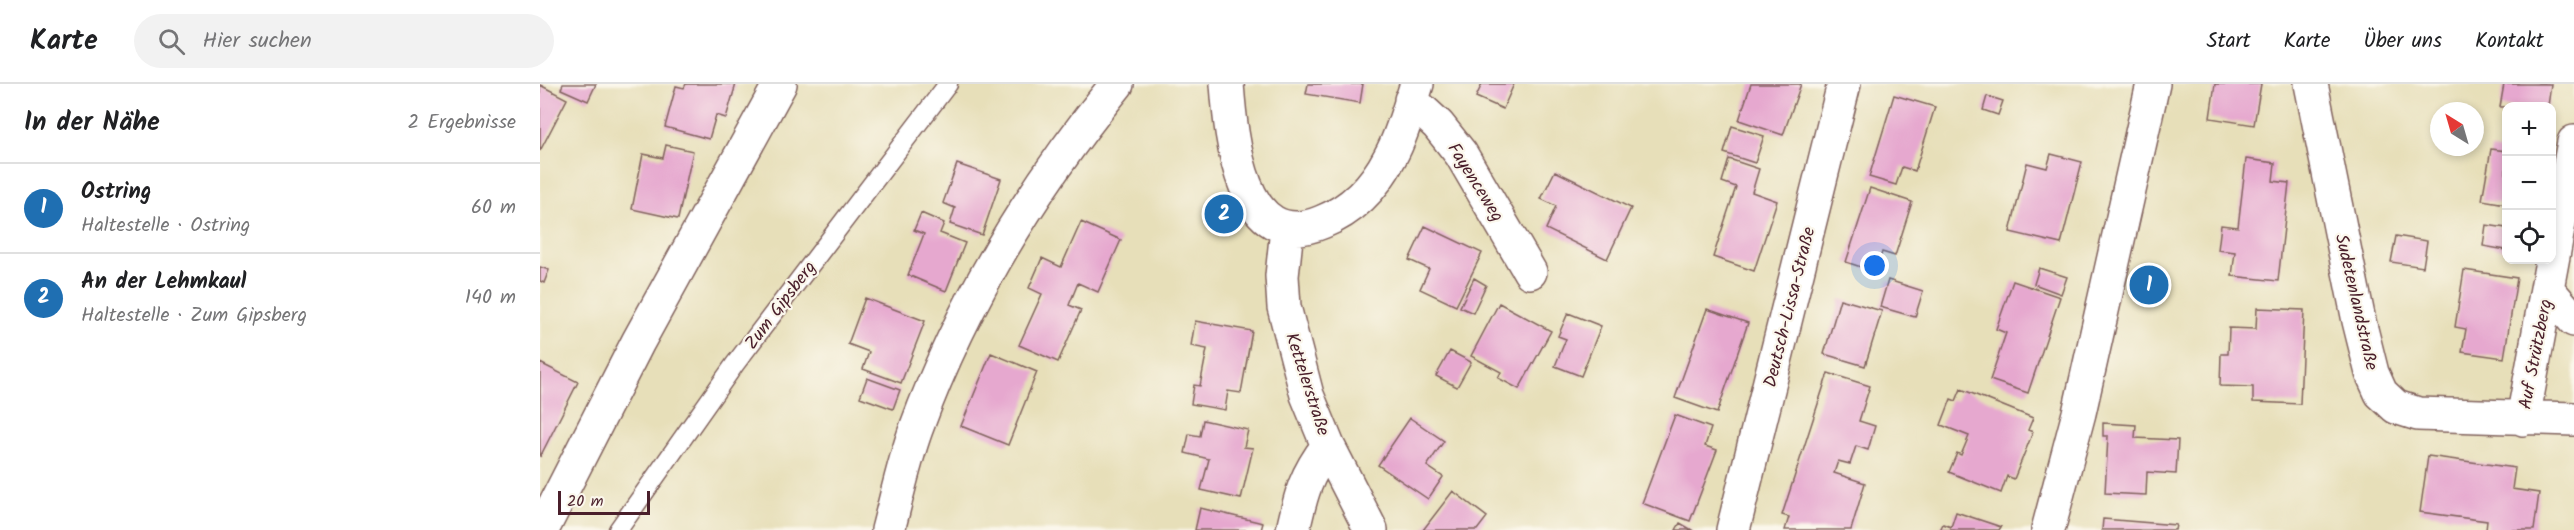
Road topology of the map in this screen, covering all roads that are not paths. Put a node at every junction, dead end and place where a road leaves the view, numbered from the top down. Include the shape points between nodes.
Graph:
1 (780, 84) edge
2 (948, 84) edge
3 (1118, 84) edge
4 (1227, 84) edge
5 (1844, 84) edge
6 (2153, 84) edge
7 (2311, 84) edge
8 (1414, 92) edge
9 (2574, 142) edge
10 (1287, 229) junction
11 (1530, 272) dead end
12 (2548, 290) junction
13 (2574, 320) edge
14 (2523, 419) junction
15 (2574, 419) edge
16 (1328, 446) junction
17 (542, 530) edge
18 (618, 530) edge
19 (888, 530) edge
20 (1293, 530) edge
21 (1371, 530) edge
22 (1733, 530) edge
23 (2048, 530) edge

1 - 17 street via 638,342
2 - 18 lane, Zum Gipsberg via 735,364
3 - 19 street via 1037,191 951,343 916,430
4 - 10 street via 1230,119 1246,189 1259,211
5 - 22 street, Deutsch-Lissa-Straße
6 - 23 street via 2079,413
7 - 14 street, Sudetenlandstraße via 2359,321 2372,374 2381,393 2396,407 2418,414
8 - 10 street via 1390,157 1358,201 1313,226
8 - 11 street, Fayenceweg via 1461,154
9 - 12 street, Auf Strützberg
10 - 16 street, Kettelerstraße via 1282,276 1284,307 1307,395
12 - 13 street, Auf Strützberg
12 - 14 street, Auf Strützberg
14 - 15 street, Sudetenlandstraße
16 - 20 street via 1311,468
16 - 21 street, Kettelerstraße

